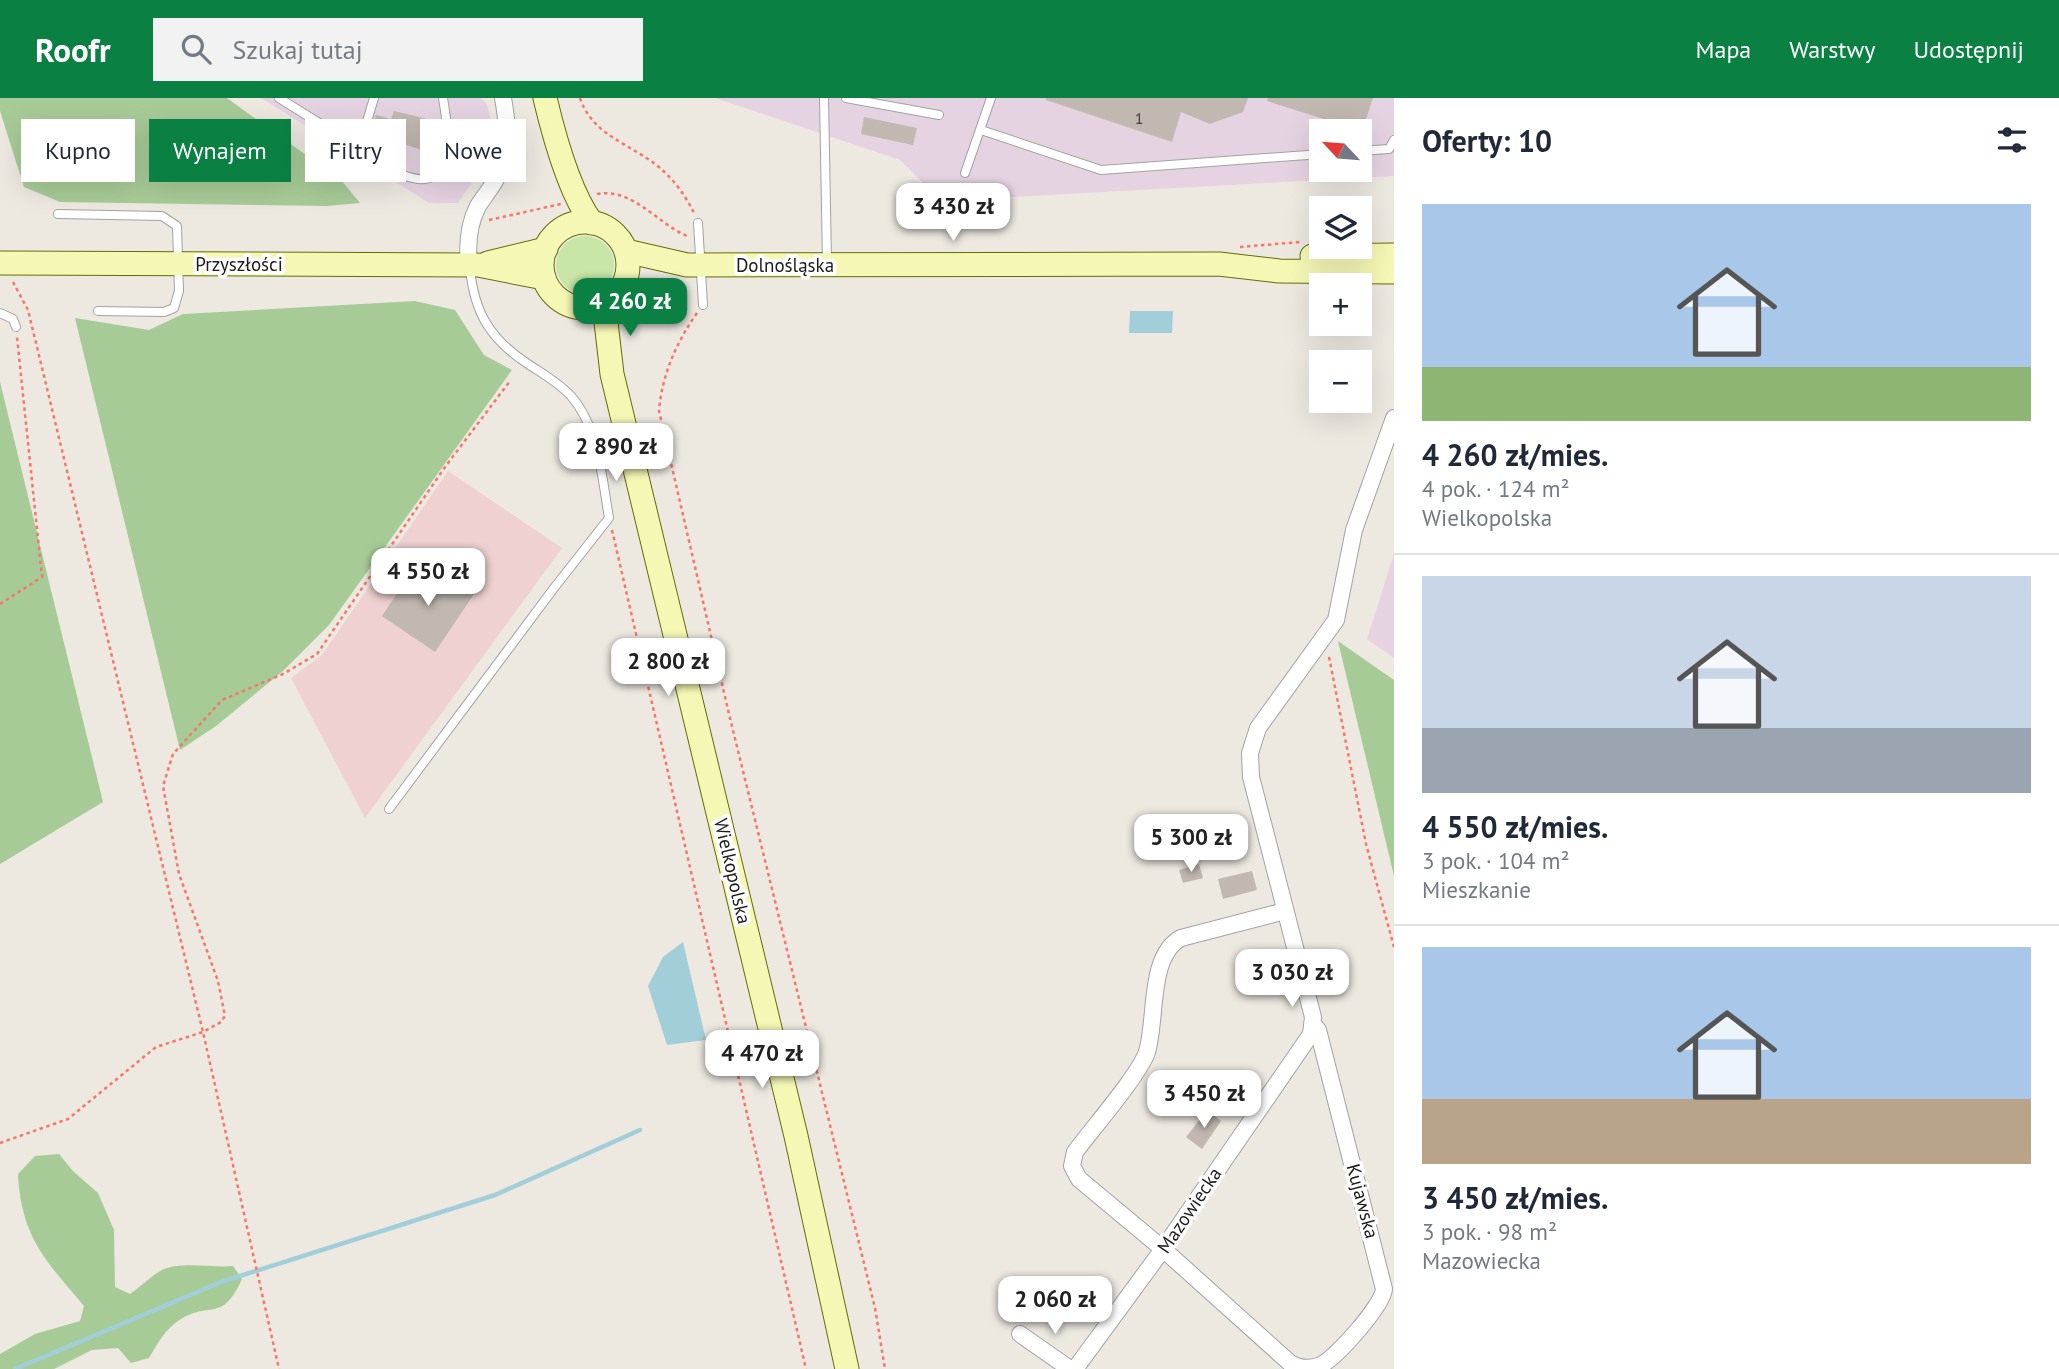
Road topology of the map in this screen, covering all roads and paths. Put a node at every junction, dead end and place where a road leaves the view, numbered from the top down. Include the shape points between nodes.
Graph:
1 (279, 98) edge
2 (374, 98) edge
3 (443, 98) edge
4 (503, 98) edge
5 (579, 98) edge
6 (824, 98) edge
7 (845, 98) edge
8 (991, 98) edge
9 (546, 104) edge
10 (939, 115) dead end
11 (313, 119) edge
12 (368, 119) edge
13 (981, 130) junction
14 (1394, 140) edge
15 (1372, 150) edge
16 (1309, 155) edge
17 (965, 173) dead end
18 (406, 176) edge
19 (570, 201) junction
20 (58, 215) dead end
21 (474, 215) junction
22 (592, 223) junction
23 (698, 223) joint
24 (562, 230) junction
25 (700, 237) junction
26 (546, 249) junction
27 (626, 251) junction
28 (1394, 255) edge
29 (0, 262) edge
30 (180, 264) junction
31 (1219, 264) junction
32 (474, 265) junction
33 (694, 265) junction
34 (827, 265) junction
35 (1394, 272) edge
36 (544, 278) junction
37 (626, 278) junction
38 (609, 301) junction
39 (703, 305) joint
40 (578, 307) junction
41 (28, 310) dead end
42 (98, 311) dead end
43 (0, 313) edge
44 (16, 327) joint
45 (612, 373) junction
46 (510, 381) dead end
47 (1394, 418) edge
48 (609, 518) junction
49 (0, 604) edge
50 (1332, 629) junction
51 (389, 809) dead end
52 (1285, 911) junction
53 (1394, 947) edge
54 (1313, 1024) junction
55 (203, 1032) junction
56 (0, 1143) edge
57 (1163, 1249) junction
58 (1020, 1334) dead end
59 (1076, 1368) edge
60 (279, 1369) edge
61 (806, 1369) edge
62 (848, 1369) edge
63 (886, 1369) edge

1 - 11 lane
2 - 12 lane
3 - 18 lane via 449,132 444,167 437,175 417,181
4 - 21 street via 506,148 498,177
5 - 23 path via 601,131 666,174 685,194
6 - 34 lane
7 - 10 lane
8 - 13 lane
9 - 19 main road
13 - 16 lane via 1101,170
13 - 17 lane
14 - 15 lane via 1389,149
19 - 21 path via 492,220
19 - 22 main road
19 - 24 main road
19 - 25 path via 617,194 674,231 693,239
20 - 30 lane via 162,216 177,226
21 - 32 street via 469,230
22 - 24 main road
22 - 27 main road via 611,231
23 - 25 lane
24 - 26 main road
25 - 33 lane
26 - 32 main road, Przyszłości
26 - 36 main road
27 - 33 main road, Dolnośląska
27 - 37 main road
28 - 31 main road, Dolnośląska via 1272,257
29 - 30 main road, Przyszłości
30 - 32 main road, Przyszłości
30 - 42 lane via 174,308 164,313
31 - 34 main road, Dolnośląska
31 - 35 main road, Dolnośląska via 1279,271
32 - 36 main road, Przyszłości
32 - 48 lane via 474,294 491,333 513,355 557,383 581,411 597,452
33 - 34 main road, Dolnośląska
33 - 37 main road, Dolnośląska
33 - 39 lane
36 - 40 main road via 559,299
37 - 38 main road
38 - 40 main road
38 - 45 main road, Wielkopolska
39 - 63 path via 683,332 670,362 661,385 659,411
40 - 45 main road, Wielkopolska
41 - 55 path
43 - 44 lane via 13,319
44 - 49 path via 42,577
45 - 62 main road, Wielkopolska
46 - 55 path via 317,654 222,700 173,754 163,786 179,874 218,981 225,1016
47 - 50 street via 1353,530
48 - 51 lane
48 - 61 path
50 - 52 street via 1258,728 1250,753 1251,777
50 - 53 path via 1328,662 1366,844
52 - 54 street
52 - 57 street via 1181,938 1167,948 1146,1052 1075,1152 1075,1175
54 - 57 street, Mazowiecka via 1307,1041
54 - 57 street, Kujawska via 1383,1278 1381,1302 1324,1364 1303,1369 1290,1363
55 - 56 path via 156,1047 68,1119
55 - 60 path
57 - 59 street, Mazowiecka
58 - 59 street, Mazowiecka

